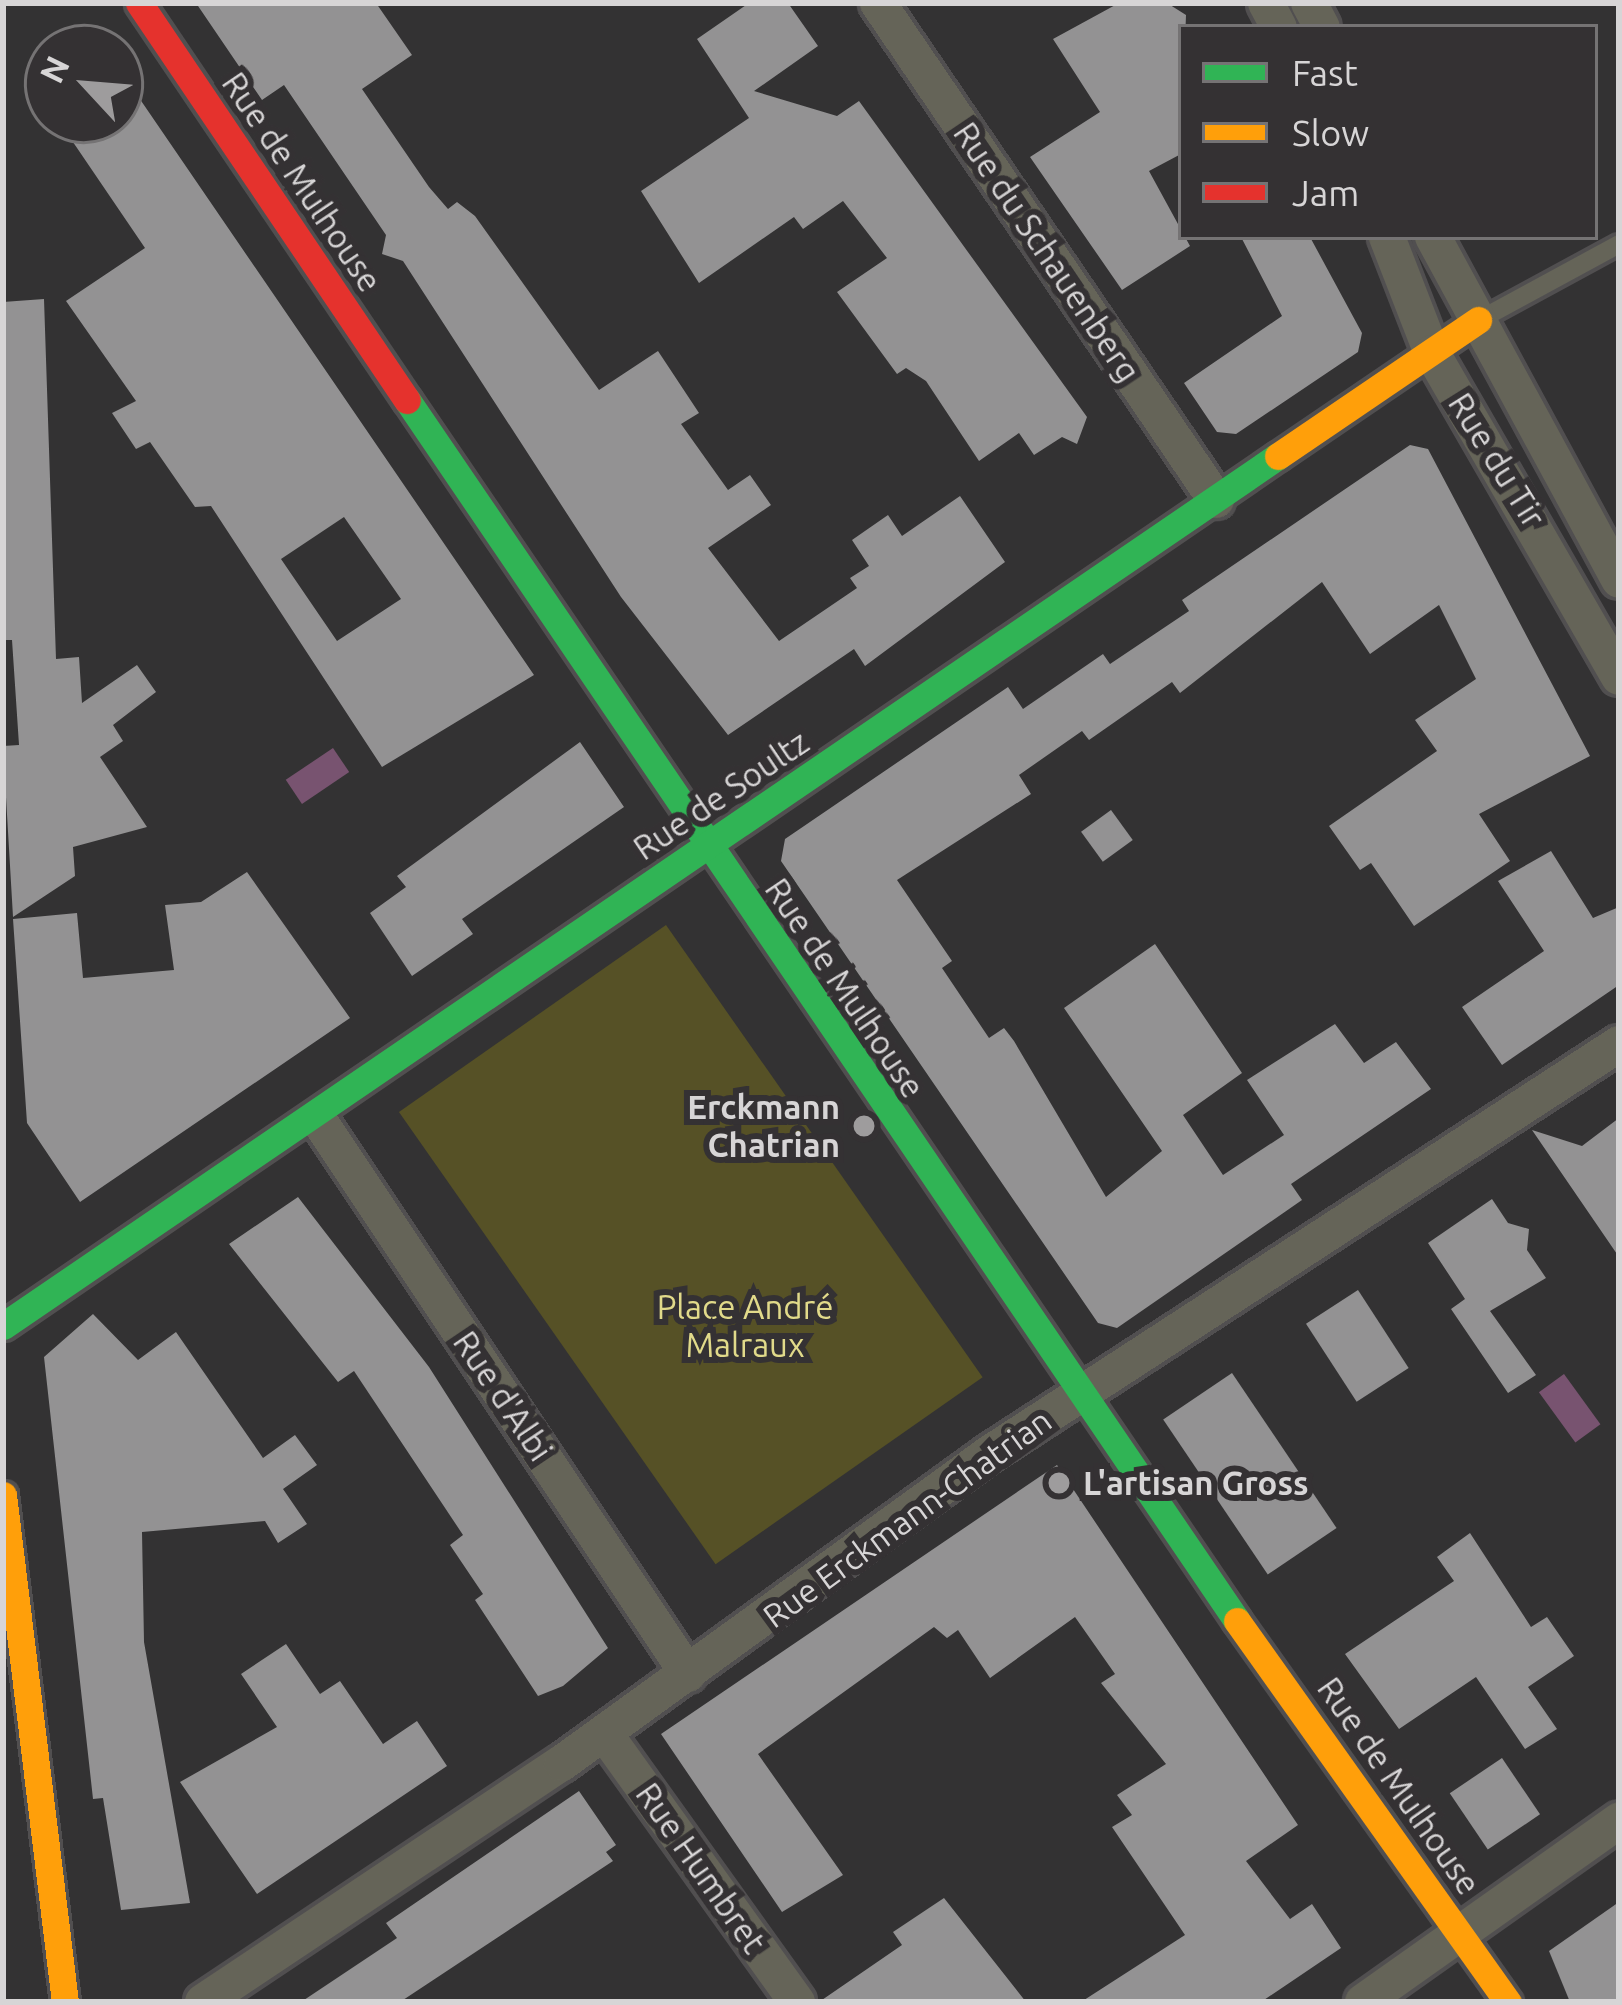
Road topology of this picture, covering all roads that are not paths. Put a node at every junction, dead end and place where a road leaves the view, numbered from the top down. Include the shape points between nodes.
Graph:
1 (139, 3) edge
2 (878, 3) edge
3 (1389, 240) edge
4 (1435, 240) edge
5 (1619, 244) edge
6 (1478, 320) junction
7 (1432, 353) junction
8 (1216, 500) junction
9 (1619, 580) edge
10 (1619, 677) edge
11 (706, 849) junction
12 (1619, 1044) edge
13 (317, 1119) junction
14 (3, 1326) edge
15 (1079, 1395) junction
16 (3, 1495) edge
17 (688, 1675) junction
18 (605, 1734) junction
19 (1619, 1821) edge
20 (1457, 1931) junction
21 (65, 2002) edge
22 (203, 2002) edge
23 (797, 2002) edge
24 (1363, 2002) edge
25 (1508, 2002) edge

1 - 11 street, Rue de Mulhouse
2 - 8 street, Rue du Schauenberg
3 - 7 street, Rue du Tir
4 - 6 street, Rue du Tir
5 - 6 lane
6 - 7 street, Rue de Soultz
6 - 9 street, Rue du Tir
7 - 8 street, Rue de Soultz
7 - 10 street, Rue du Tir
8 - 11 street, Rue de Soultz
11 - 13 street, Rue de Soultz
11 - 15 street, Rue de Mulhouse
12 - 15 street, Rue Erckmann-Chatrian
13 - 14 street, Rue de Soultz
13 - 17 street, Rue d'Albi
15 - 17 street, Rue Erckmann-Chatrian
15 - 20 street, Rue de Mulhouse
16 - 21 street
17 - 18 street, Rue Erckmann-Chatrian
18 - 22 street, Rue Erckmann-Chatrian
18 - 23 street, Rue Humbret
19 - 20 street
20 - 24 street
20 - 25 street, Rue de Mulhouse

